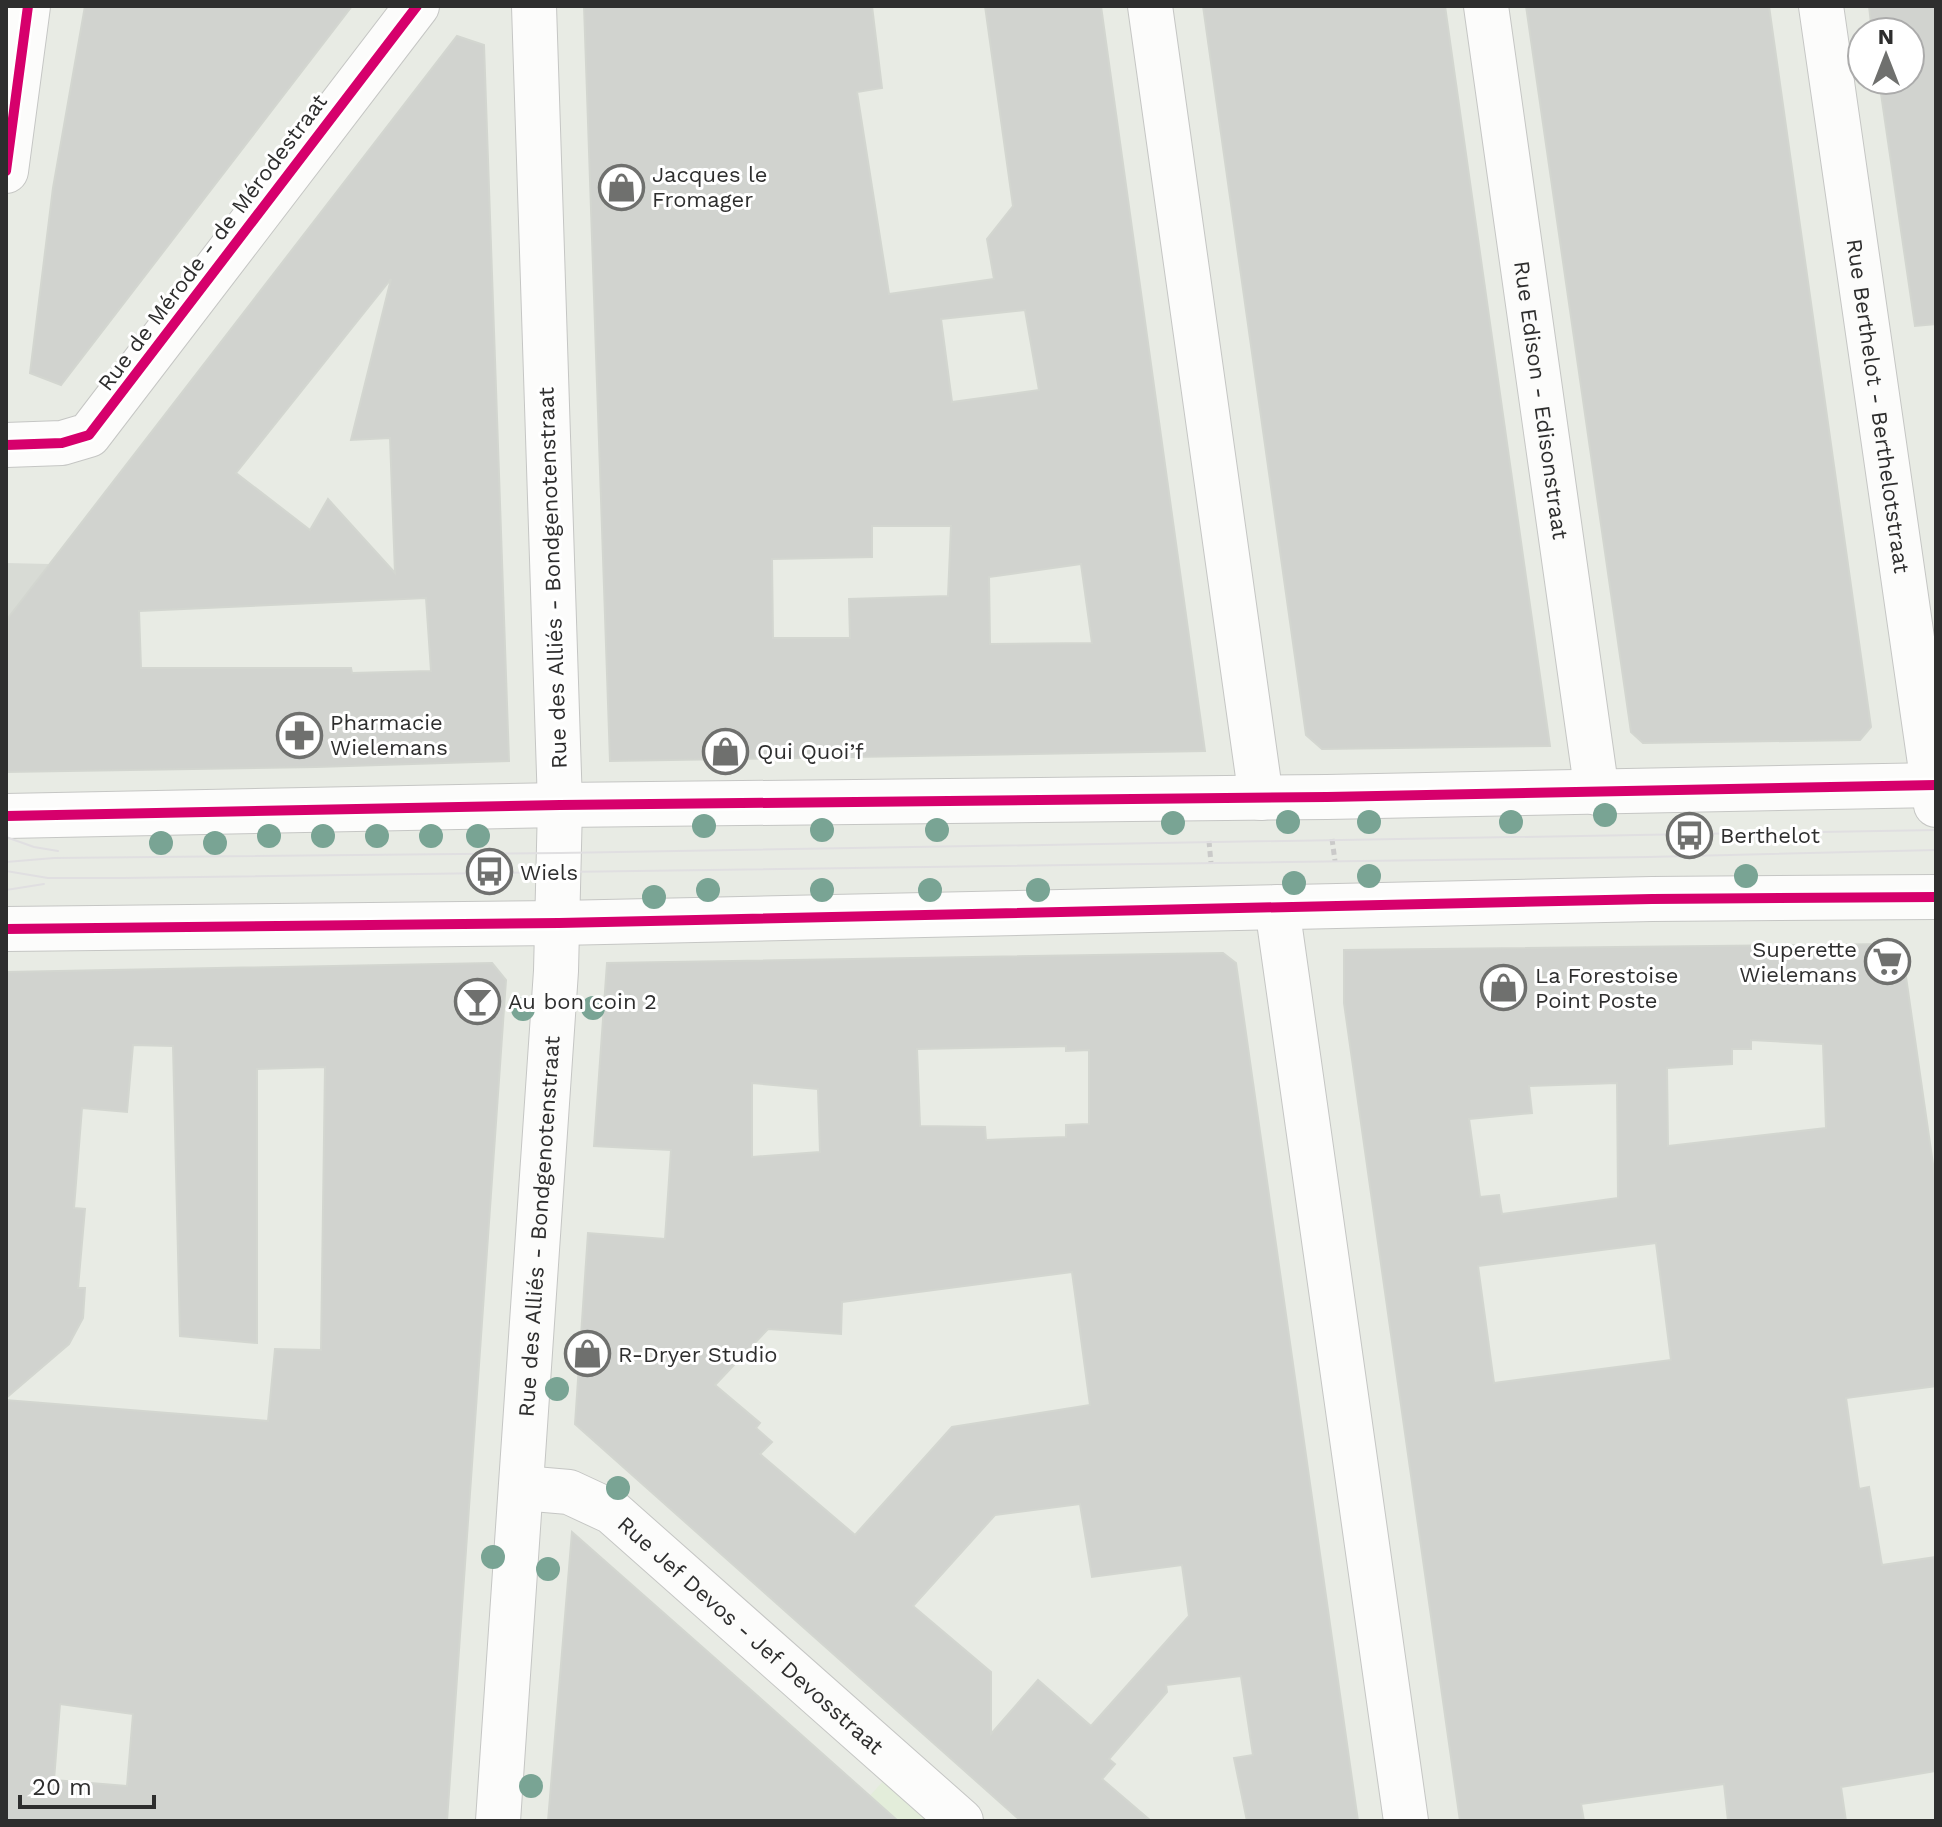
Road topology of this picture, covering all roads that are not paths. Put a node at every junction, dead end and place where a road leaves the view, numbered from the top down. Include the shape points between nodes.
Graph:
1 (28, 6) edge
2 (417, 6) edge
3 (534, 6) edge
4 (1150, 6) edge
5 (1486, 6) edge
6 (1821, 6) edge
7 (6, 171) edge
8 (6, 445) edge
9 (1935, 792) edge
10 (1597, 793) junction
11 (1261, 798) junction
12 (560, 805) junction
13 (6, 816) edge
14 (1936, 897) edge
15 (1277, 907) junction
16 (559, 923) junction
17 (6, 929) edge
18 (522, 1488) junction
19 (498, 1821) edge
20 (961, 1821) edge
21 (1406, 1821) edge

1 - 7 street
2 - 8 street, Rue de Mérode - de Mérodestraat via 89,435 62,443
3 - 12 street, Rue des Alliés - Bondgenotenstraat
4 - 11 street
5 - 10 street, Rue Edison - Edisonstraat
6 - 9 street, Rue Berthelot - Berthelotstraat
9 - 10 street
10 - 11 street
11 - 12 street
12 - 13 street
12 - 16 street, Rue des Alliés - Bondgenotenstraat
14 - 15 street
15 - 16 street
15 - 21 street
16 - 17 street
16 - 18 street, Rue des Alliés - Bondgenotenstraat
18 - 19 street, Rue des Alliés - Bondgenotenstraat
18 - 20 street, Rue Jef Devos - Jef Devosstraat via 569,1492 612,1512

